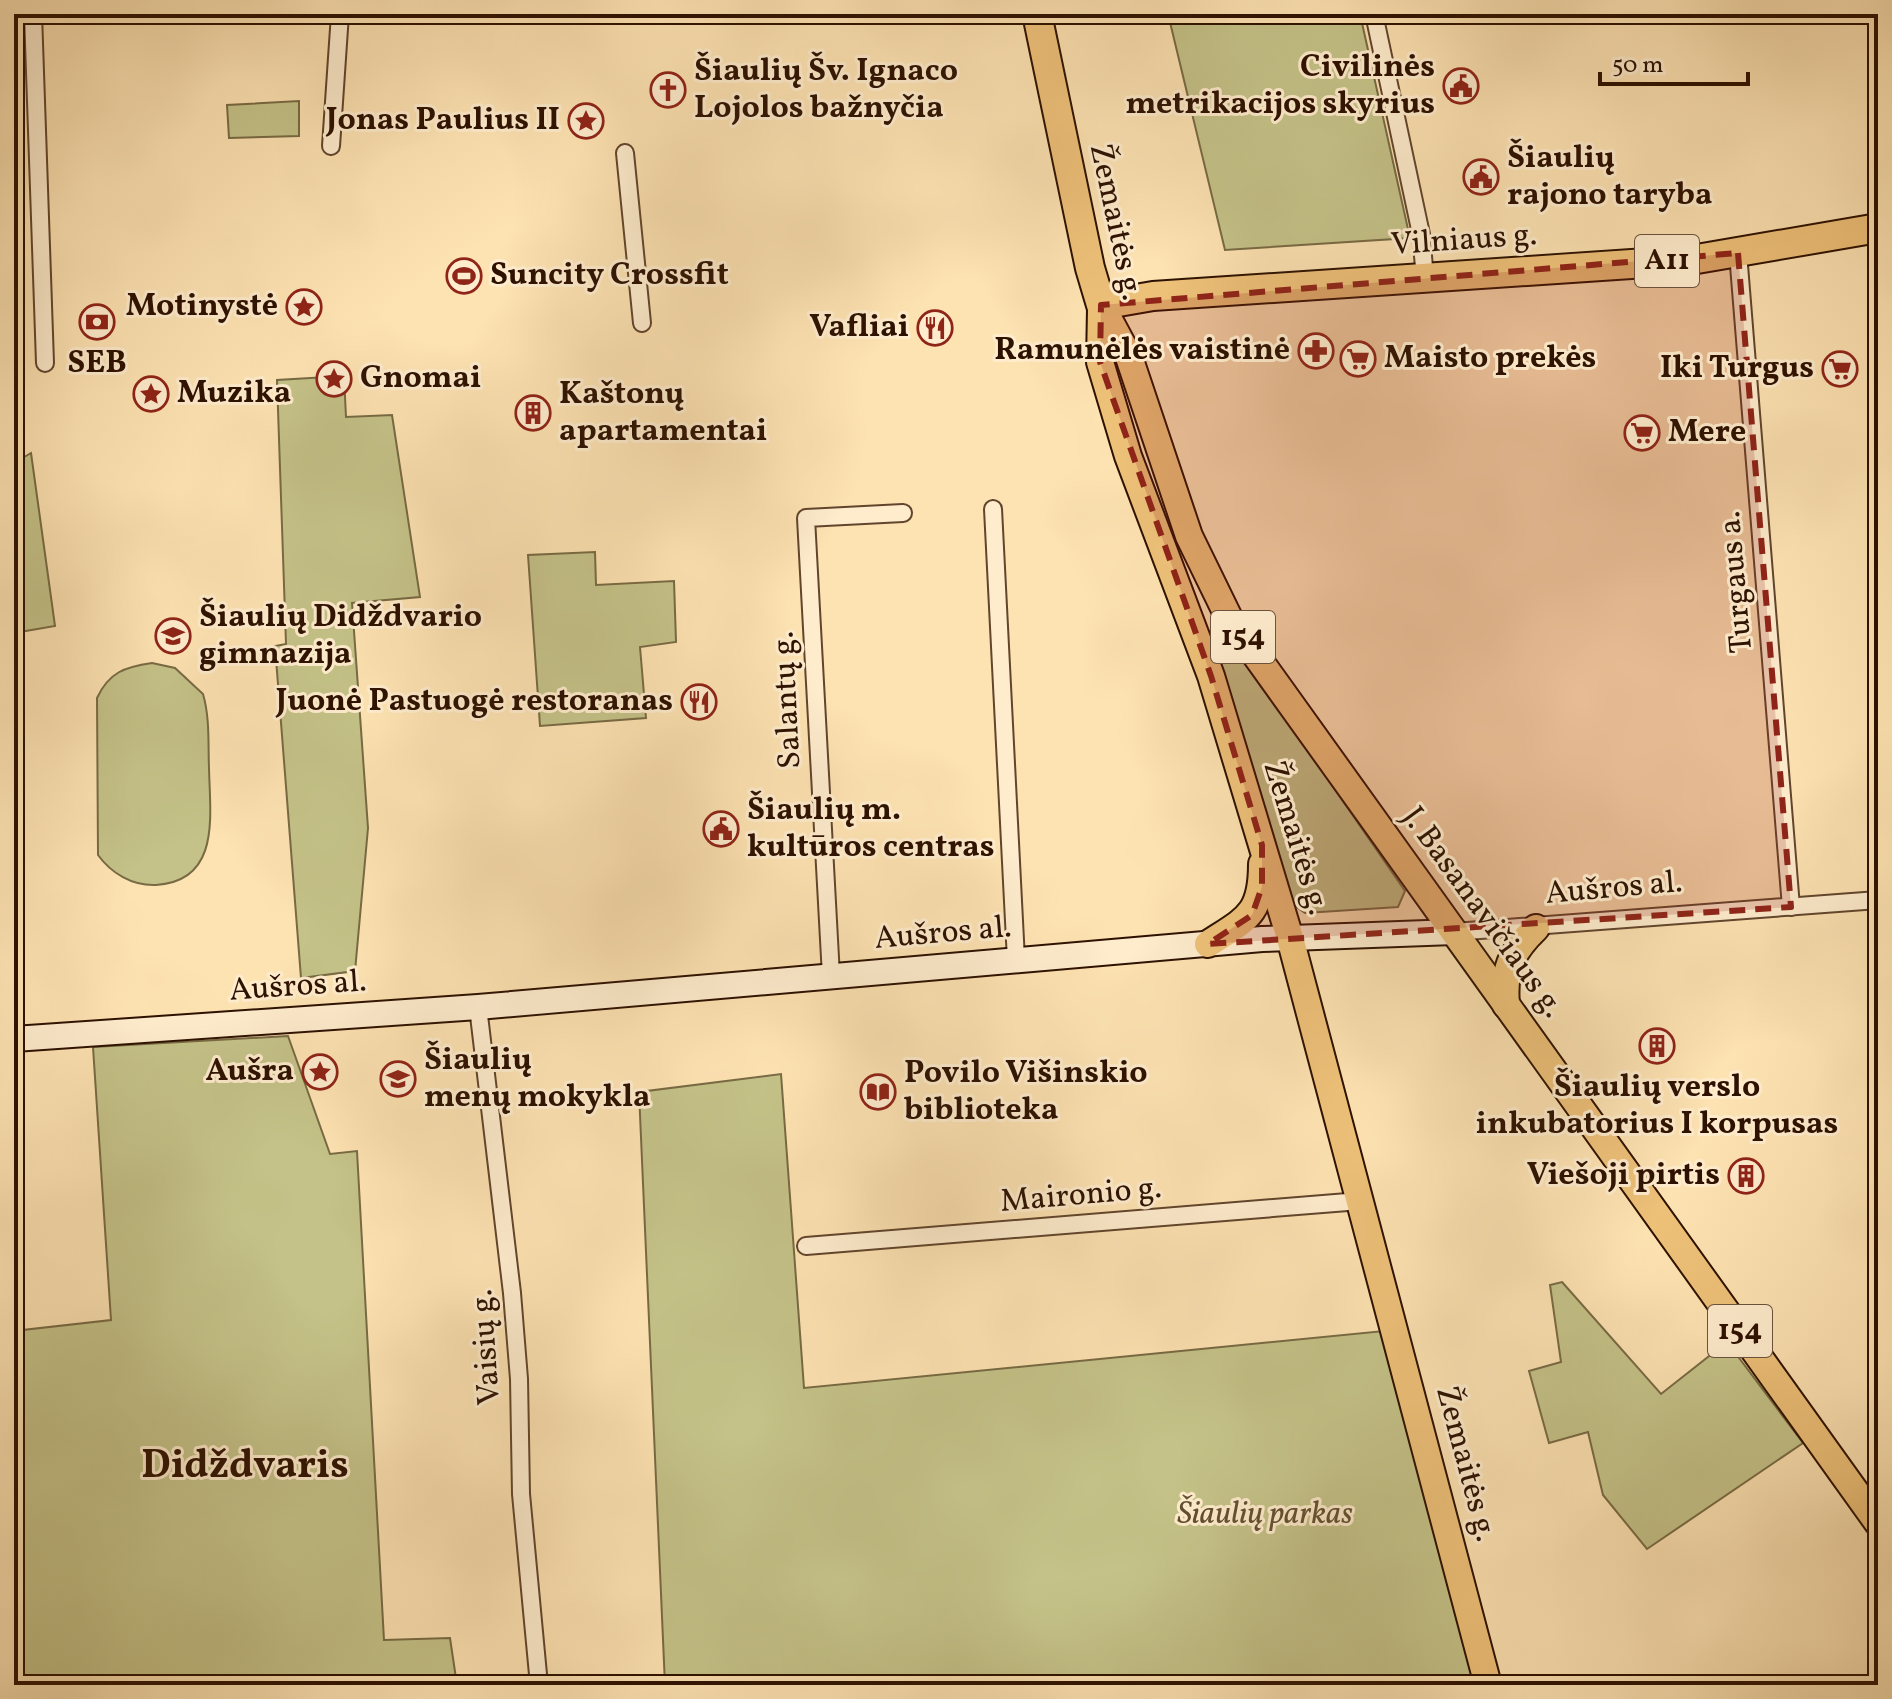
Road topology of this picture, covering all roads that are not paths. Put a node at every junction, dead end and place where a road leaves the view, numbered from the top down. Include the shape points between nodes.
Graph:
1 (33, 14) edge
2 (340, 14) edge
3 (1037, 14) edge
4 (1374, 14) edge
5 (331, 146) dead end
6 (625, 153) dead end
7 (1878, 228) edge
8 (1738, 253) junction
9 (1425, 278) junction
10 (1101, 305) junction
11 (642, 323) dead end
12 (45, 363) dead end
13 (993, 509) dead end
14 (903, 513) dead end
15 (1262, 845) junction
16 (1878, 900) edge
17 (1791, 907) junction
18 (1536, 928) junction
19 (1454, 932) junction
20 (1290, 938) junction
21 (1208, 944) junction
22 (1016, 960) junction
23 (831, 976) junction
24 (1506, 1005) junction
25 (478, 1007) junction
26 (14, 1039) edge
27 (1360, 1201) junction
28 (806, 1246) dead end
29 (1878, 1523) edge
30 (539, 1685) edge
31 (1488, 1685) edge

1 - 12 street
2 - 5 street
3 - 10 highway, Žemaitės g.
4 - 9 street via 1421,234
6 - 11 street
7 - 8 highway, Vilniaus g. / A11
8 - 9 highway, Vilniaus g. / A11
8 - 17 street, Turgaus a.
9 - 10 highway, Vilniaus g. / A11 via 1153,296
10 - 15 main road, Žemaitės g. via 1100,362 1128,456 1211,676
10 - 19 main road, J. Basanavičiaus g. / 154 via 1129,357 1189,536 1229,618
13 - 22 street
14 - 23 street, Salantų g. via 806,518
15 - 20 main road, Žemaitės g.
15 - 21 main road via 1262,887 1252,915
16 - 17 street, Aušros al.
17 - 18 street, Aušros al.
18 - 19 street, Aušros al.
18 - 24 main road via 1511,956 1504,980
19 - 20 main road, Aušros al.
19 - 24 main road, J. Basanavičiaus g. / 154
20 - 21 main road, Aušros al.
20 - 27 main road, Žemaitės g.
21 - 22 main road, Aušros al.
22 - 23 main road, Aušros al.
23 - 25 main road, Aušros al.
24 - 29 main road, J. Basanavičiaus g. / 154
25 - 26 main road, Aušros al.
25 - 30 street, Vaisių g. via 512,1293 521,1494
27 - 28 street, Maironio g.
27 - 31 main road, Žemaitės g.

